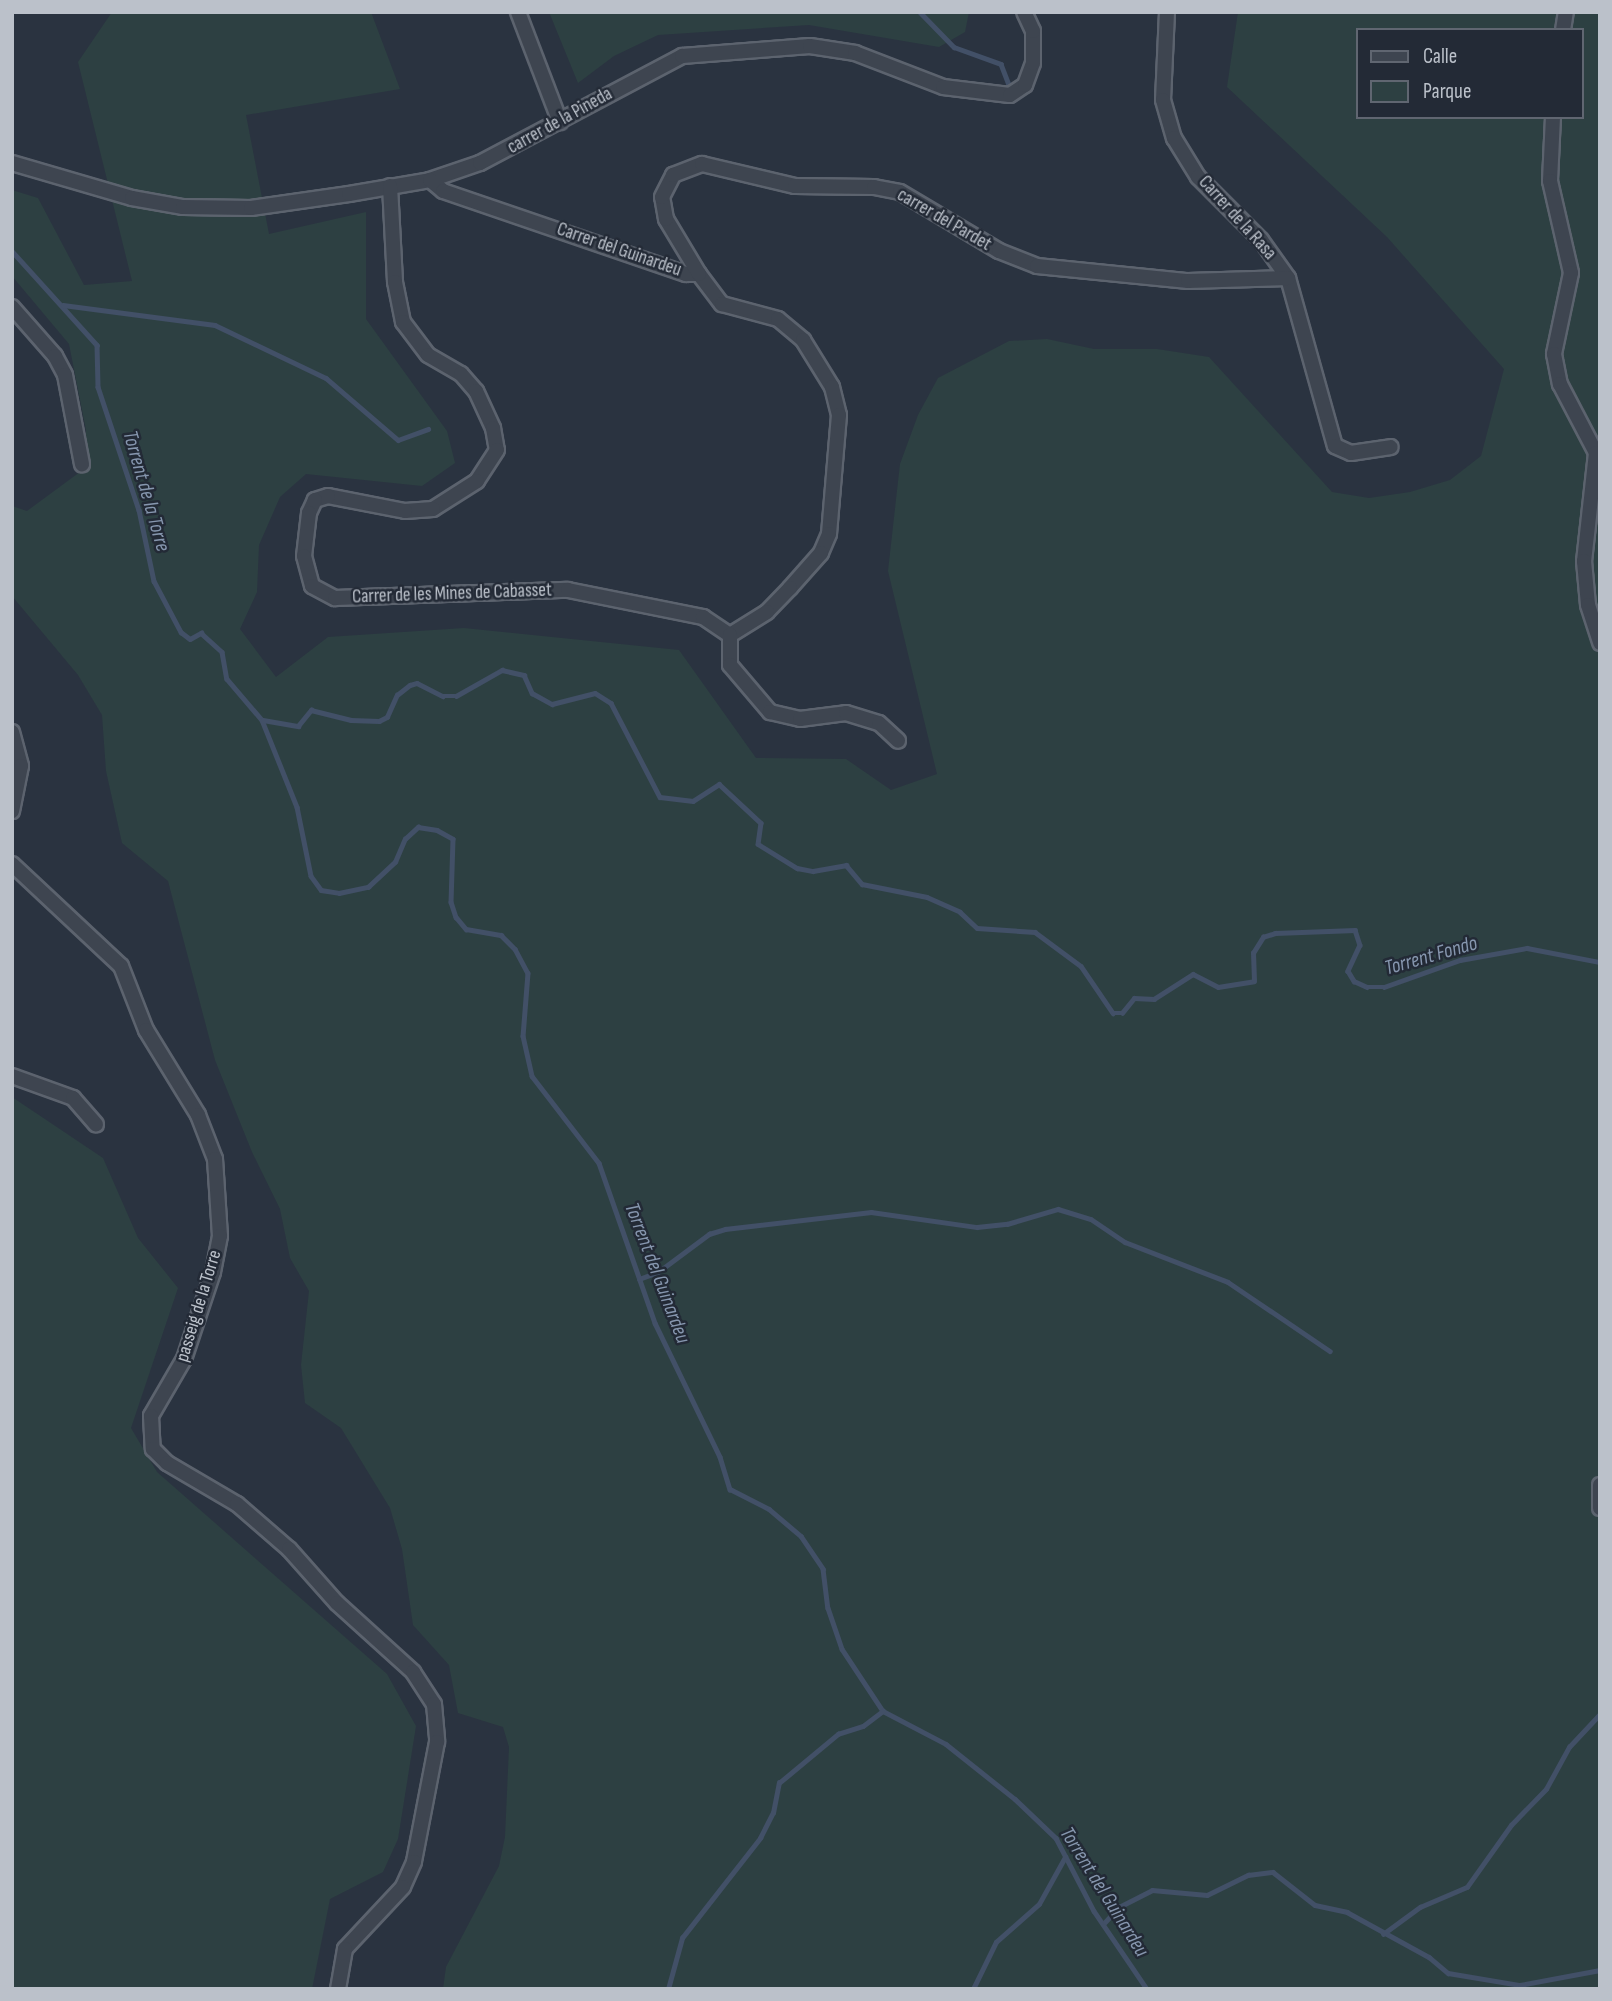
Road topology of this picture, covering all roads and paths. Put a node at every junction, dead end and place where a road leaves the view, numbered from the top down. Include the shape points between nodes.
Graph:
1 (518, 12) edge
2 (1024, 12) edge
3 (1167, 12) edge
4 (1553, 119) edge
5 (560, 122) junction
6 (12, 163) edge
7 (430, 180) junction
8 (390, 186) junction
9 (699, 274) junction
10 (1288, 278) junction
11 (12, 307) edge
12 (1391, 447) dead end
13 (82, 464) dead end
14 (730, 635) junction
15 (1600, 643) edge
16 (12, 732) edge
17 (898, 741) dead end
18 (16, 786) edge
19 (12, 811) edge
20 (12, 864) edge
21 (12, 1076) edge
22 (96, 1124) dead end
23 (1600, 1485) edge
24 (1600, 1508) edge
25 (338, 1989) edge

1 - 5 street
2 - 5 street, carrer de la Pineda via 1032,31 1033,63 1025,85 1010,95 943,87 855,53 810,46 682,55
3 - 10 street, Carrer de la Rasa via 1163,100 1174,138 1199,177 1261,240
4 - 15 street via 1550,181 1571,272 1553,354 1560,384 1596,453 1584,561 1588,605
5 - 7 street, carrer de la Pineda via 517,147
6 - 8 street, carrer de la Pineda via 132,198 207,209 268,206
7 - 8 street, carrer de la Pineda
7 - 9 street, Carrer del Guinardeu via 443,191 686,274
8 - 14 street, Carrer de les Mines de Cabasset via 395,282 403,322 428,355 461,374 476,391 493,428 497,450 478,481 433,509 405,511 328,496 315,500 304,556 312,586 335,598 568,590 704,617
9 - 10 street, carrer del Pardet via 666,219 662,197 673,175 702,164 795,186 874,187 900,192 999,251 1037,266 1188,281
9 - 14 street, Carrer del Guinardeu via 722,304 793,328 832,387 839,415 825,545 767,612
10 - 12 street, Carrer de la Rasa via 1335,446 1351,453
11 - 13 street via 55,356 65,375
14 - 17 street via 730,665 770,712 800,719 846,713 879,723
16 - 18 street
18 - 19 street
20 - 25 street, passeig de la Torre via 121,966 146,1030 198,1115 215,1159 220,1236 213,1272 184,1359 151,1416 153,1448 167,1463 237,1504 289,1549 337,1603 414,1672 433,1704 437,1742 408,1878 345,1949
21 - 22 street via 73,1098
23 - 24 street

